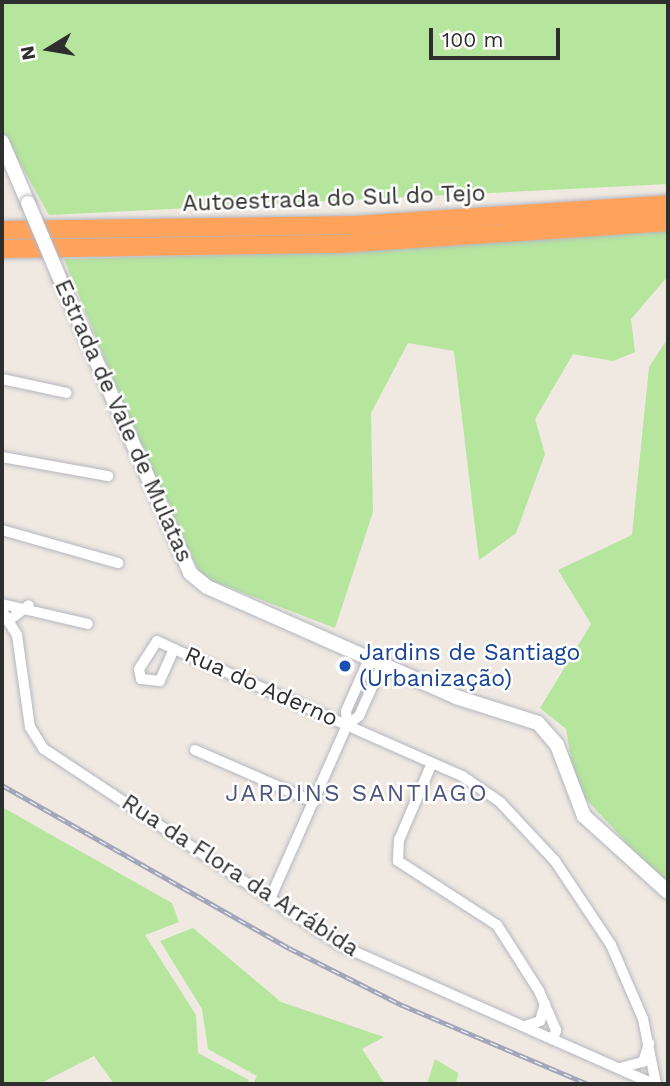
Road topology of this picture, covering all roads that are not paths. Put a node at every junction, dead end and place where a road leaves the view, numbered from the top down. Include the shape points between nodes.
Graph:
1 (2, 142) edge
2 (668, 204) edge
3 (668, 222) edge
4 (2, 230) edge
5 (2, 249) edge
6 (2, 379) edge
7 (67, 393) dead end
8 (2, 457) edge
9 (108, 476) dead end
10 (2, 530) edge
11 (118, 563) dead end
12 (2, 604) edge
13 (29, 605) junction
14 (2, 611) edge
15 (8, 621) junction
16 (88, 624) dead end
17 (174, 649) junction
18 (376, 662) junction
19 (362, 675) junction
20 (374, 681) junction
21 (347, 725) junction
22 (195, 750) dead end
23 (432, 763) junction
24 (314, 802) junction
25 (668, 892) edge
26 (270, 899) junction
27 (545, 1004) junction
28 (523, 1026) junction
29 (650, 1039) junction
30 (553, 1040) junction
31 (616, 1068) junction
32 (655, 1084) edge

1 - 18 street, Estrada de Vale de Mulatas, bridge via 190,573
2 - 4 highway, Autoestrada do Sul do Tejo via 355,225
3 - 5 highway, Autoestrada do Sul do Tejo via 314,245
6 - 7 street
8 - 9 street
10 - 11 street
12 - 13 street
13 - 15 street
13 - 16 street
14 - 15 street, Rua da Flora da Arrábida
15 - 26 street, Rua da Flora da Arrábida via 18,635 30,727 40,746
17 - 17 street, Rua do Aderno via 150,642 139,668 141,680 159,682
17 - 21 street, Rua do Aderno
18 - 19 street
18 - 20 street
18 - 25 street, Estrada de Vale de Mulatas via 546,729 578,808
19 - 20 street
19 - 21 street via 346,711
20 - 21 street via 359,716
21 - 23 street, Rua do Aderno
21 - 24 street
22 - 24 street
23 - 27 street via 398,840 398,861 487,915
23 - 29 street, Rua do Aderno via 488,792 555,861 611,944
24 - 26 street
26 - 28 street, Rua da Flora da Arrábida via 342,946
27 - 28 street via 540,1021
27 - 30 street via 556,1030
28 - 30 street, Rua da Flora da Arrábida
29 - 31 street via 643,1062
29 - 32 street, Rua do Aderno
30 - 31 street, Rua da Flora da Arrábida
31 - 32 street, Rua da Flora da Arrábida

